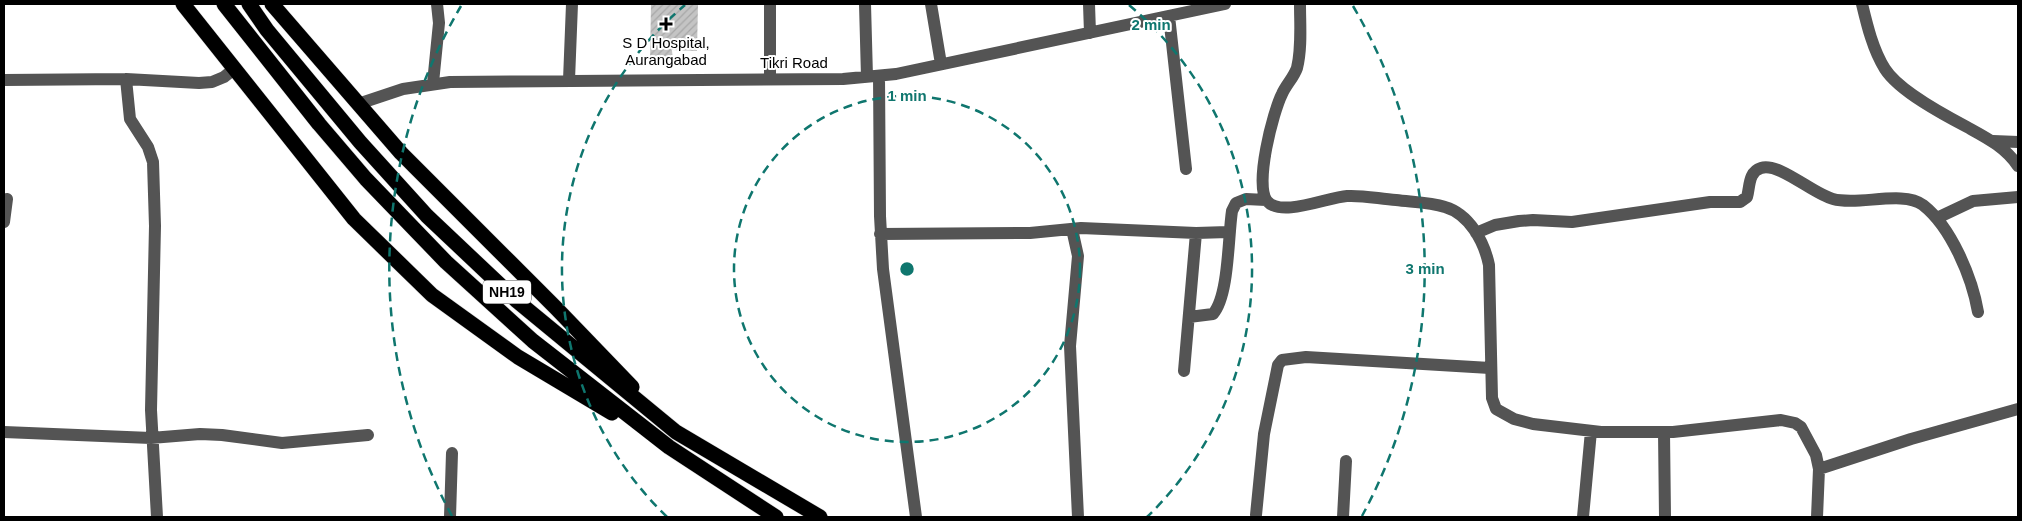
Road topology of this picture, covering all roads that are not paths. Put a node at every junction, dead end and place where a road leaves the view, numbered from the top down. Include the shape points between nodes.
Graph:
1 (183, 4) edge
2 (224, 4) edge
3 (249, 4) edge
4 (272, 4) edge
5 (438, 4) edge
6 (572, 4) edge
7 (770, 4) edge
8 (865, 4) edge
9 (931, 4) edge
10 (1089, 4) edge
11 (1225, 4) edge
12 (1300, 4) edge
13 (1862, 4) edge
14 (1169, 16) junction
15 (1090, 33) junction
16 (940, 64) junction
17 (234, 69) junction
18 (873, 76) junction
19 (770, 78) junction
20 (126, 79) junction
21 (4, 80) edge
22 (569, 80) junction
23 (433, 83) junction
24 (358, 104) junction
25 (1993, 141) junction
26 (2018, 142) edge
27 (2018, 166) edge
28 (1186, 169) dead end
29 (2018, 198) edge
30 (7, 199) dead end
31 (1266, 200) junction
32 (1937, 218) junction
33 (4, 222) edge
34 (1072, 229) junction
35 (1228, 232) junction
36 (1196, 233) junction
37 (1476, 233) junction
38 (880, 234) junction
39 (1978, 312) dead end
40 (1189, 317) junction
41 (1490, 368) junction
42 (1184, 372) dead end
43 (2018, 409) edge
44 (1591, 431) junction
45 (4, 432) edge
46 (676, 432) junction
47 (1664, 432) junction
48 (368, 435) dead end
49 (151, 438) junction
50 (669, 447) junction
51 (452, 453) dead end
52 (1346, 461) dead end
53 (1819, 469) junction
54 (1256, 515) dead end
55 (157, 517) edge
56 (450, 517) edge
57 (776, 517) edge
58 (820, 517) edge
59 (916, 517) edge
60 (1078, 517) edge
61 (1343, 517) edge
62 (1583, 517) edge
63 (1665, 517) edge
64 (1816, 517) edge

1 - 17 highway
2 - 50 highway, NH19 via 324,131 446,262 533,341
3 - 46 highway, NH19 via 336,114 427,216 517,302
4 - 24 highway
5 - 23 street
6 - 22 street
7 - 19 street
8 - 18 street
9 - 16 street
10 - 15 street
11 - 14 street, Tikri Road
12 - 31 street via 1296,71 1276,108 1264,158
13 - 25 street via 1874,45 1886,71 1914,95
14 - 15 street, Tikri Road
14 - 28 street
15 - 16 street, Tikri Road
16 - 18 street, Tikri Road
17 - 20 street via 212,82
17 - 50 highway via 354,219 432,295 518,357
18 - 19 street, Tikri Road
18 - 38 street
19 - 22 street, Tikri Road
20 - 21 street
20 - 49 street via 130,119 153,162
22 - 23 street, Tikri Road
23 - 24 street, Tikri Road
24 - 46 highway via 401,154
25 - 26 street
25 - 27 street
29 - 32 street via 1973,201
30 - 33 street
31 - 35 street via 1246,199 1236,203
31 - 37 street via 1274,206 1284,207 1347,196 1429,204 1456,212
32 - 37 street via 1911,200 1834,200 1768,167 1754,172 1747,197 1740,202 1710,202 1572,222 1519,221 1495,225
32 - 39 street via 1967,274 1976,296
34 - 36 street
34 - 38 street via 1030,233
34 - 60 street via 1078,256 1070,346
35 - 36 street
35 - 40 street via 1219,307 1213,314
36 - 40 street
37 - 41 street via 1486,249 1489,264
38 - 59 street
40 - 42 street
41 - 44 street via 1492,398 1496,409 1503,414 1533,424
41 - 54 street via 1306,358 1282,360 1278,365 1266,419
43 - 53 street
44 - 47 street
44 - 62 street
45 - 49 street
46 - 58 highway, NH19
47 - 53 street via 1782,420 1795,423 1801,427 1816,455
47 - 63 street
48 - 49 street via 282,443 215,434
49 - 55 street
50 - 57 highway, NH19
51 - 56 street
52 - 61 street
53 - 64 street

